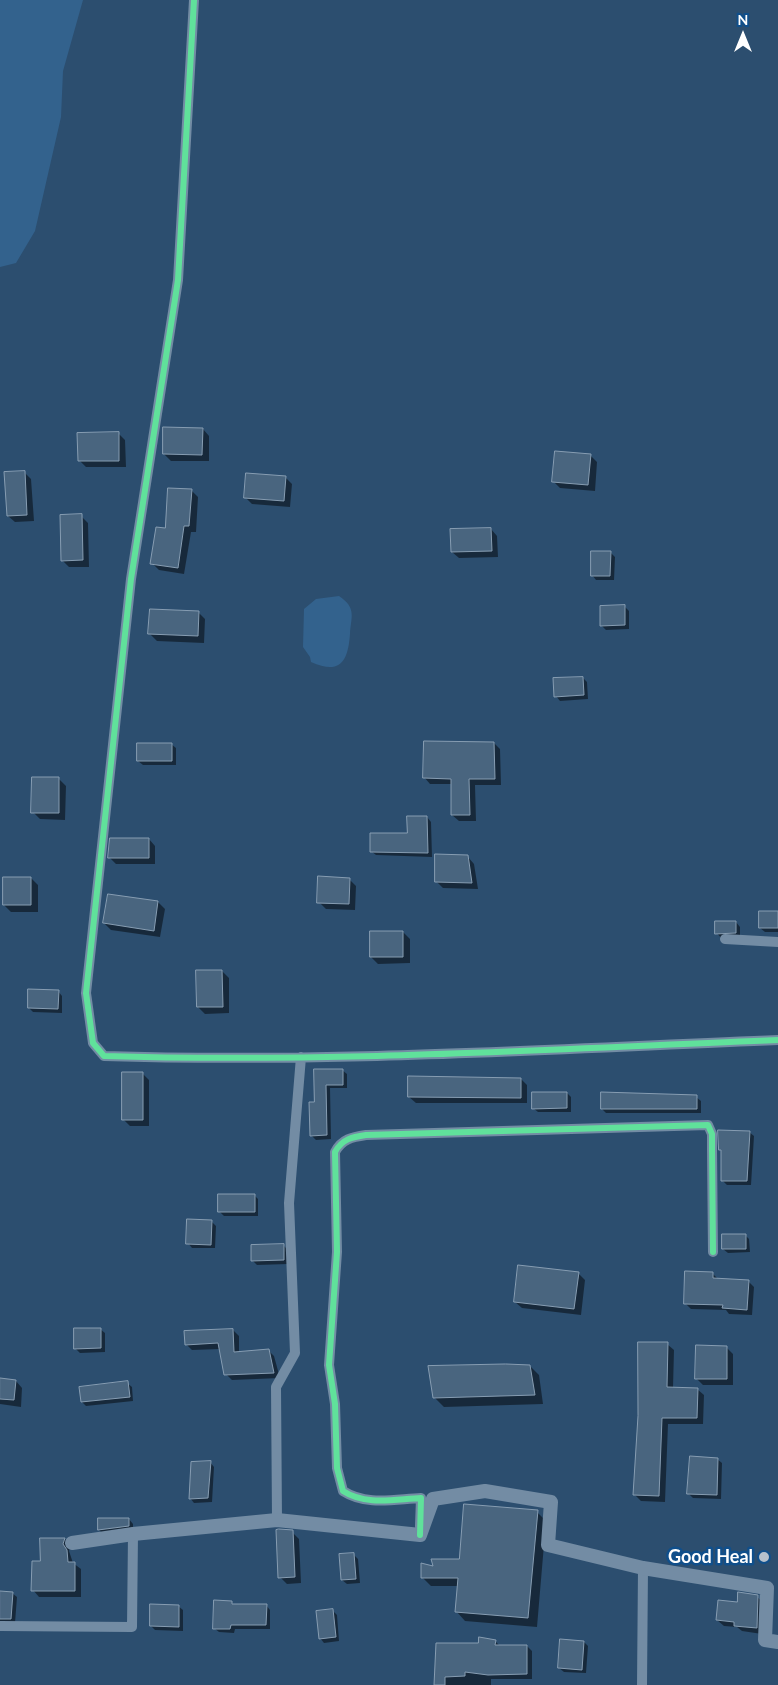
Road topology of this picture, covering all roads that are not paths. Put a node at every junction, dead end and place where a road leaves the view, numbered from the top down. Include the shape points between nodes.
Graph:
1 (194, 0) edge
2 (724, 939) dead end
3 (778, 942) edge
4 (778, 1040) edge
5 (301, 1058) junction
6 (713, 1252) dead end
7 (277, 1520) junction
8 (133, 1534) junction
9 (420, 1535) junction
10 (72, 1543) dead end
11 (643, 1568) junction
12 (0, 1626) edge
13 (778, 1642) edge
14 (642, 1685) edge

1 - 5 street via 178,280 130,579 86,993 93,1043 104,1056
2 - 3 street
4 - 5 street
5 - 7 street via 289,1203 295,1353 276,1387
6 - 9 street via 712,1134 708,1125 366,1135 340,1143 335,1152 337,1252 329,1365 335,1404 337,1468 342,1491 353,1498 421,1498
7 - 8 street
7 - 9 street
8 - 10 street
8 - 12 street via 132,1627
9 - 11 street via 433,1498 485,1491 551,1502 548,1545
11 - 13 street via 767,1588 765,1640
11 - 14 street

